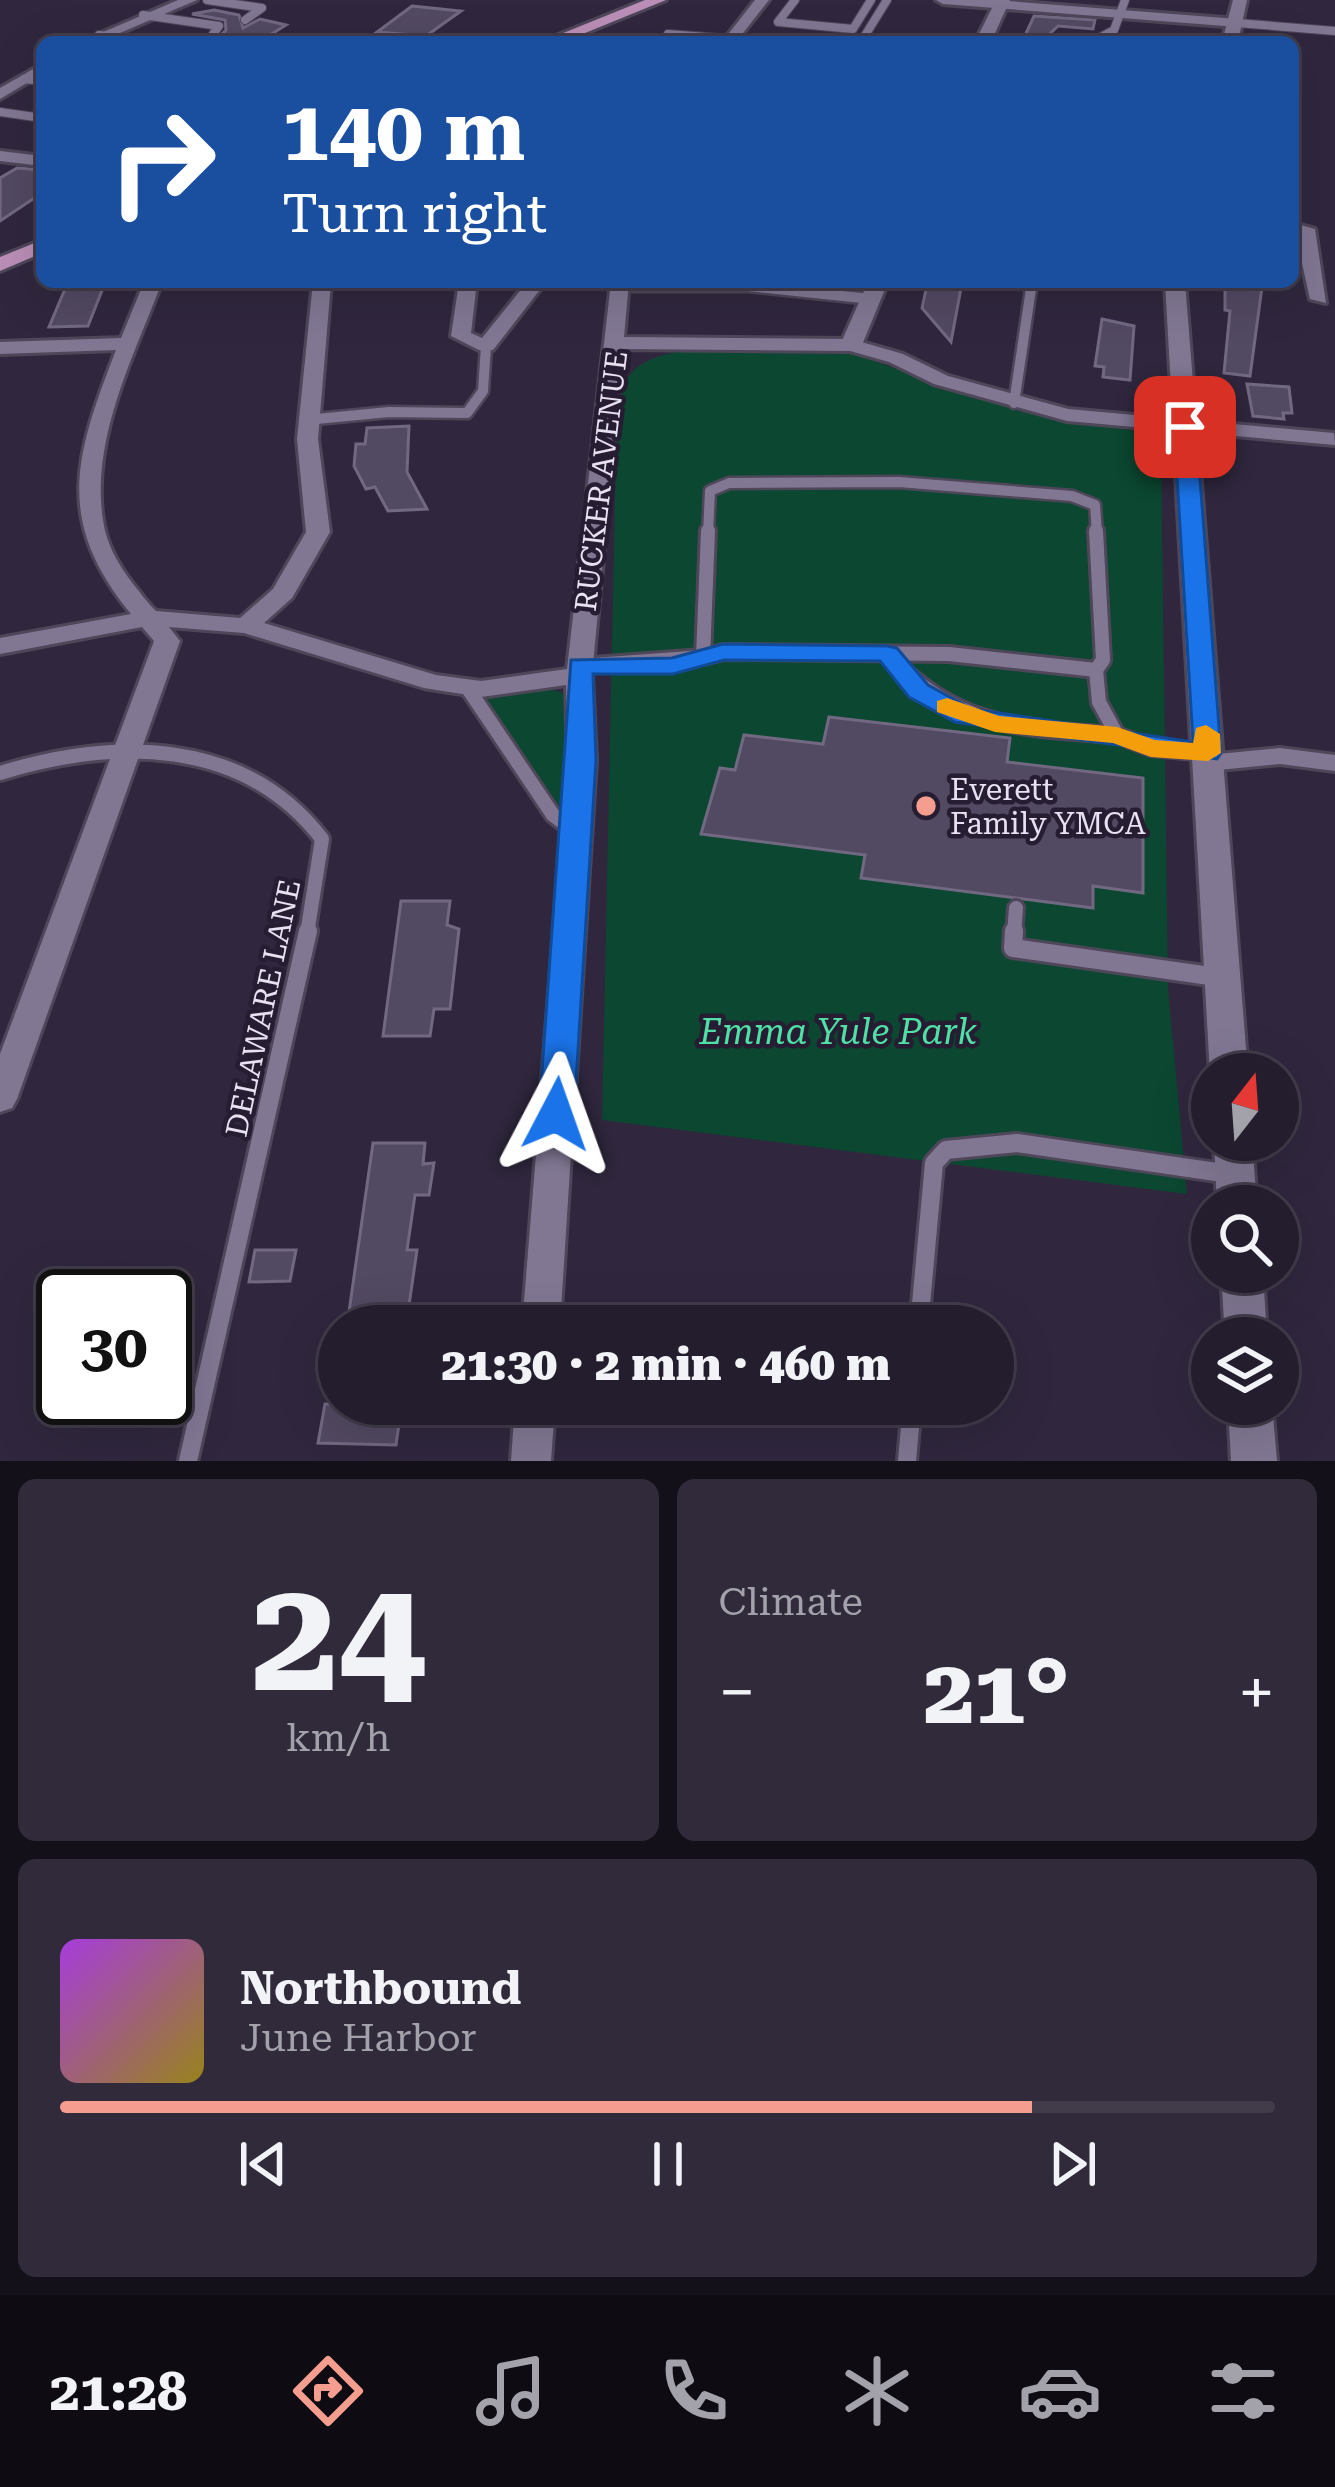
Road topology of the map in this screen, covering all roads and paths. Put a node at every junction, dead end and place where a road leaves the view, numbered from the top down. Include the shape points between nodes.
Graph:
1 (190, 0) edge
2 (207, 0) edge
3 (659, 0) edge
4 (762, 0) edge
5 (795, 0) edge
6 (872, 0) edge
7 (886, 0) edge
8 (944, 0) edge
9 (1240, 0) edge
10 (1002, 2) edge
11 (1123, 7) edge
12 (143, 15) junction
13 (245, 20) dead end
14 (1237, 23) junction
15 (1335, 31) edge
16 (213, 34) dead end
17 (668, 34) dead end
18 (99, 36) edge
19 (565, 36) edge
20 (686, 36) edge
21 (734, 36) edge
22 (865, 36) edge
23 (986, 36) edge
24 (1103, 36) edge
25 (1232, 36) edge
26 (36, 72) edge
27 (24, 79) junction
28 (36, 80) edge
29 (0, 94) edge
30 (0, 112) edge
31 (36, 117) edge
32 (0, 156) edge
33 (36, 160) edge
34 (1299, 228) edge
35 (36, 248) edge
36 (4, 261) edge
37 (151, 288) edge
38 (321, 288) edge
39 (467, 288) edge
40 (532, 288) edge
41 (662, 288) edge
42 (832, 288) edge
43 (1031, 288) edge
44 (1175, 288) edge
45 (619, 290) edge
46 (874, 290) edge
47 (1319, 299) dead end
48 (130, 344) junction
49 (617, 344) junction
50 (716, 344) junction
51 (850, 344) junction
52 (487, 346) junction
53 (0, 348) edge
54 (1014, 403) junction
55 (306, 420) junction
56 (1185, 427) junction
57 (1334, 439) edge
58 (149, 618) junction
59 (246, 626) junction
60 (0, 646) edge
61 (887, 654) junction
62 (703, 658) junction
63 (580, 670) junction
64 (1096, 670) junction
65 (466, 687) junction
66 (1117, 735) junction
67 (127, 752) junction
68 (1208, 758) junction
69 (1335, 763) edge
70 (0, 773) edge
71 (577, 832) junction
72 (1016, 908) dead end
73 (1222, 978) junction
74 (1227, 1053) edge
75 (0, 1099) edge
76 (1235, 1174) edge
77 (543, 1305) edge
78 (921, 1305) edge
79 (534, 1425) edge
80 (910, 1425) edge
81 (1251, 1425) edge
82 (188, 1461) edge
83 (531, 1461) edge
84 (907, 1461) edge
85 (1254, 1461) edge

1 - 12 street
2 - 13 lane via 262,8
3 - 19 main road
4 - 21 street
5 - 6 lane via 778,22 853,29
7 - 22 lane
8 - 10 street
9 - 14 main road
10 - 11 street
10 - 23 main road
11 - 14 street
11 - 24 lane
12 - 16 lane via 220,28
12 - 18 street
14 - 15 lane
14 - 25 main road
17 - 20 lane
26 - 27 street
27 - 28 lane
27 - 29 street
30 - 31 lane
32 - 33 street
34 - 47 street via 1306,229
35 - 36 main road
37 - 48 street
38 - 55 street
39 - 52 street via 460,336
40 - 52 street
41 - 45 lane
42 - 46 lane
43 - 54 lane
44 - 56 main road
45 - 49 street, RUCKER AVENUE
45 - 50 street via 663,334
46 - 51 main road
48 - 53 street
48 - 58 street via 97,440 90,520 102,556
49 - 50 street
49 - 63 street, RUCKER AVENUE
50 - 51 street
51 - 54 street
52 - 55 lane via 490,374 467,413
54 - 56 street
55 - 59 street via 318,532 284,593
56 - 57 street
56 - 68 main road
58 - 59 street
58 - 60 street
58 - 67 street via 166,640
59 - 65 street
61 - 62 lane
61 - 64 lane
61 - 66 lane via 919,691 964,716
62 - 63 lane
62 - 64 lane via 710,491 729,483 899,482 1072,496 1095,505 1103,660
63 - 65 street
63 - 71 street, RUCKER AVENUE
64 - 66 lane via 1100,702
65 - 71 lane via 554,815
66 - 68 lane
67 - 70 lane, DELAWARE LANE
67 - 75 street
67 - 82 lane, DELAWARE LANE via 251,778 293,804 322,839 320,879
68 - 69 street
68 - 73 main road
71 - 77 street, RUCKER AVENUE
72 - 73 lane via 1012,948
73 - 74 main road
76 - 78 lane via 1018,1143 953,1147 934,1163
79 - 83 street
80 - 84 lane
81 - 85 main road

